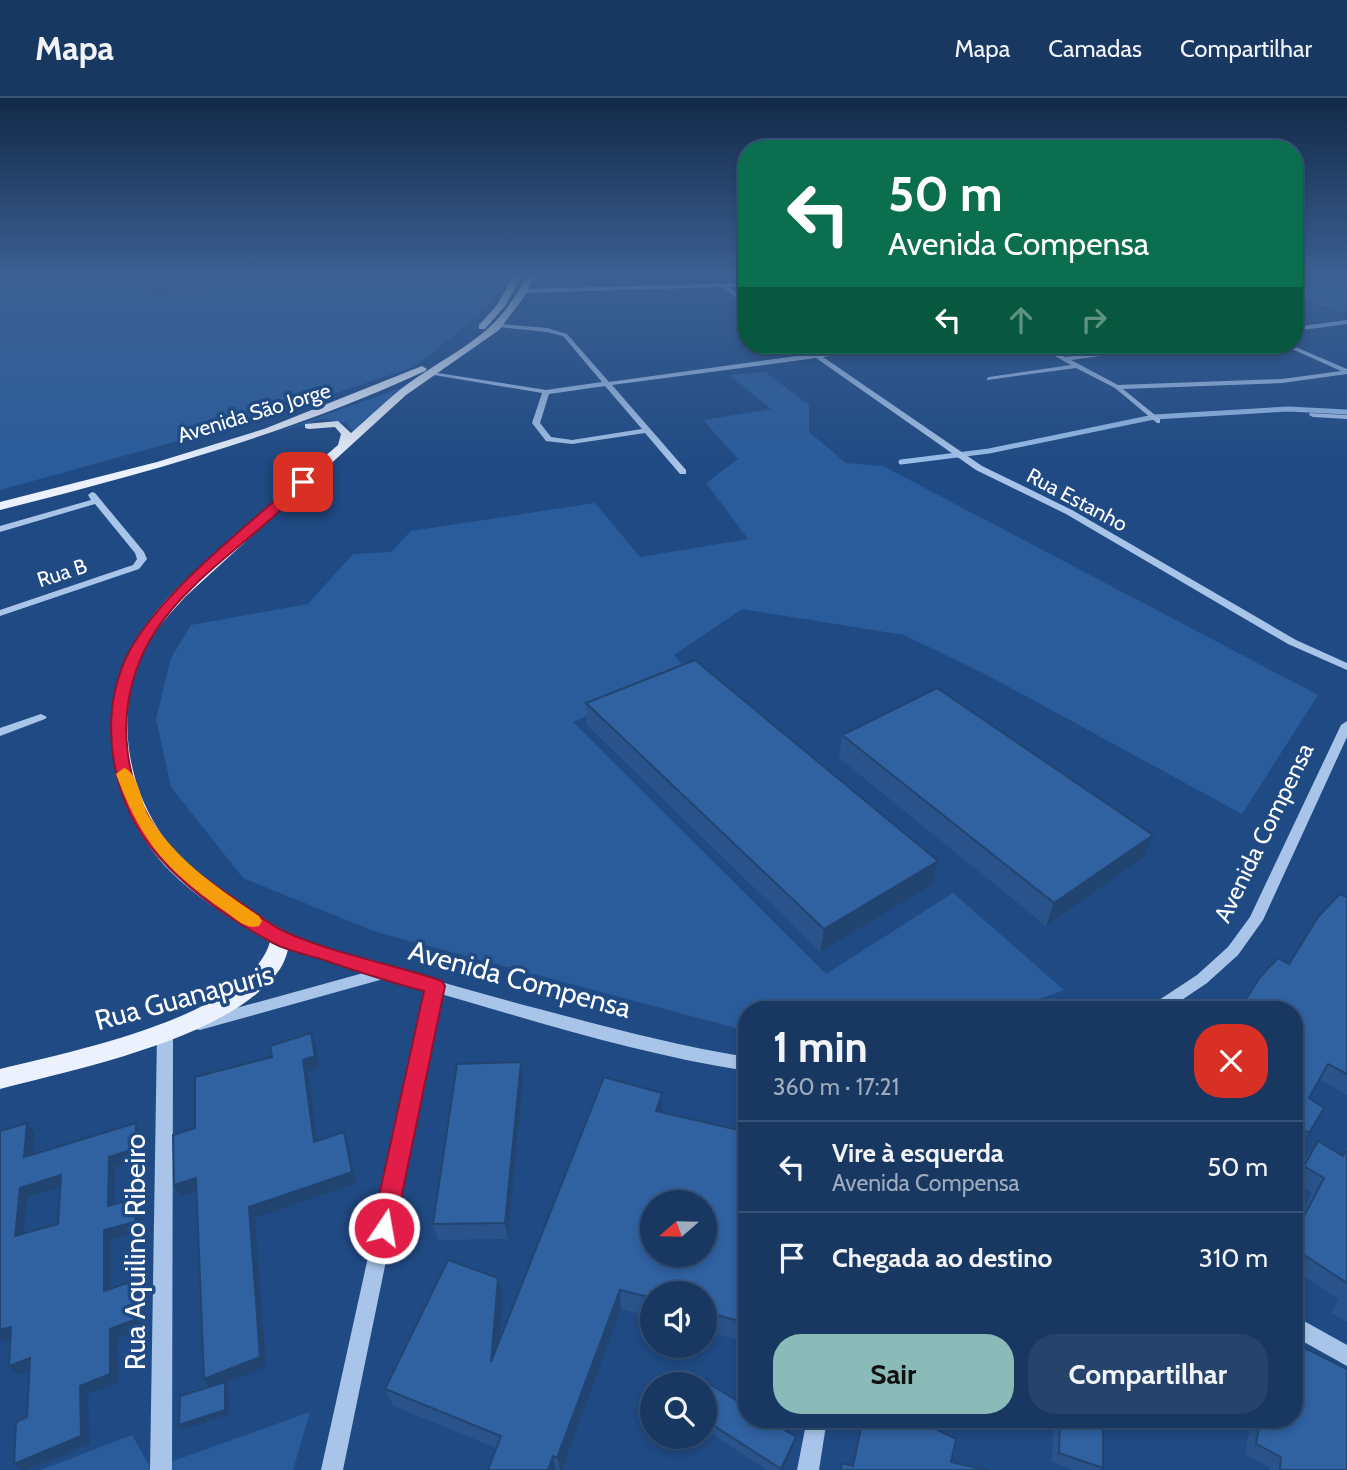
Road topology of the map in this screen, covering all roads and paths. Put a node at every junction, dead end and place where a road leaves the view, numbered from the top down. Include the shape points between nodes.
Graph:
1 (467, 339) edge
2 (482, 339) edge
3 (569, 339) edge
4 (1303, 353) edge
5 (814, 354) edge
6 (832, 354) edge
7 (1055, 354) edge
8 (1105, 354) edge
9 (817, 356) junction
10 (1064, 359) junction
11 (1078, 366) junction
12 (1347, 372) edge
13 (432, 374) junction
14 (989, 379) dead end
15 (609, 384) junction
16 (1117, 387) junction
17 (546, 392) junction
18 (1313, 415) dead end
19 (1347, 417) edge
20 (1157, 421) dead end
21 (647, 430) junction
22 (343, 446) junction
23 (683, 472) dead end
24 (0, 508) edge
25 (0, 529) edge
26 (136, 567) joint
27 (0, 613) edge
28 (1347, 667) edge
29 (41, 717) dead end
30 (1347, 725) edge
31 (0, 732) edge
32 (281, 939) junction
33 (384, 973) junction
34 (435, 986) junction
35 (1169, 1001) edge
36 (165, 1034) junction
37 (738, 1063) edge
38 (0, 1079) edge
39 (1303, 1330) edge
40 (1347, 1356) edge
41 (815, 1428) edge
42 (161, 1470) edge
43 (332, 1470) edge
44 (808, 1470) edge

1 - 24 main road, Avenida São Jorge via 426,367 342,407
2 - 13 main road
3 - 15 street
4 - 12 street
5 - 9 street, Rua Estanho
6 - 9 street
7 - 10 street
8 - 10 street
9 - 15 street
9 - 28 street, Rua Estanho via 979,468 1069,512 1292,642
10 - 11 street
11 - 14 street
11 - 16 street
12 - 16 street via 1282,381
13 - 17 street
13 - 22 main road, Avenida Compensa via 414,383
15 - 17 street
15 - 21 street
16 - 20 street
17 - 21 street via 536,423 549,439 572,442
18 - 19 street
21 - 23 street
22 - 24 main road via 345,428 313,425
22 - 32 main road, Avenida Compensa via 203,572 152,626 133,657 117,728 122,770 138,812 163,851 197,883
25 - 26 street via 94,498 139,552 142,559
26 - 27 street, Rua B
29 - 31 street
30 - 35 street, Avenida Compensa via 1256,920 1233,951
32 - 33 street, Avenida Compensa
32 - 36 main road via 274,962 250,989
33 - 34 street, Avenida Compensa
33 - 36 street, Rua Guanapuris
34 - 37 street, Avenida Compensa via 694,1056
34 - 43 street
36 - 38 main road, Rua Guanapuris
36 - 42 street, Rua Aquilino Ribeiro
39 - 40 street
41 - 44 street

